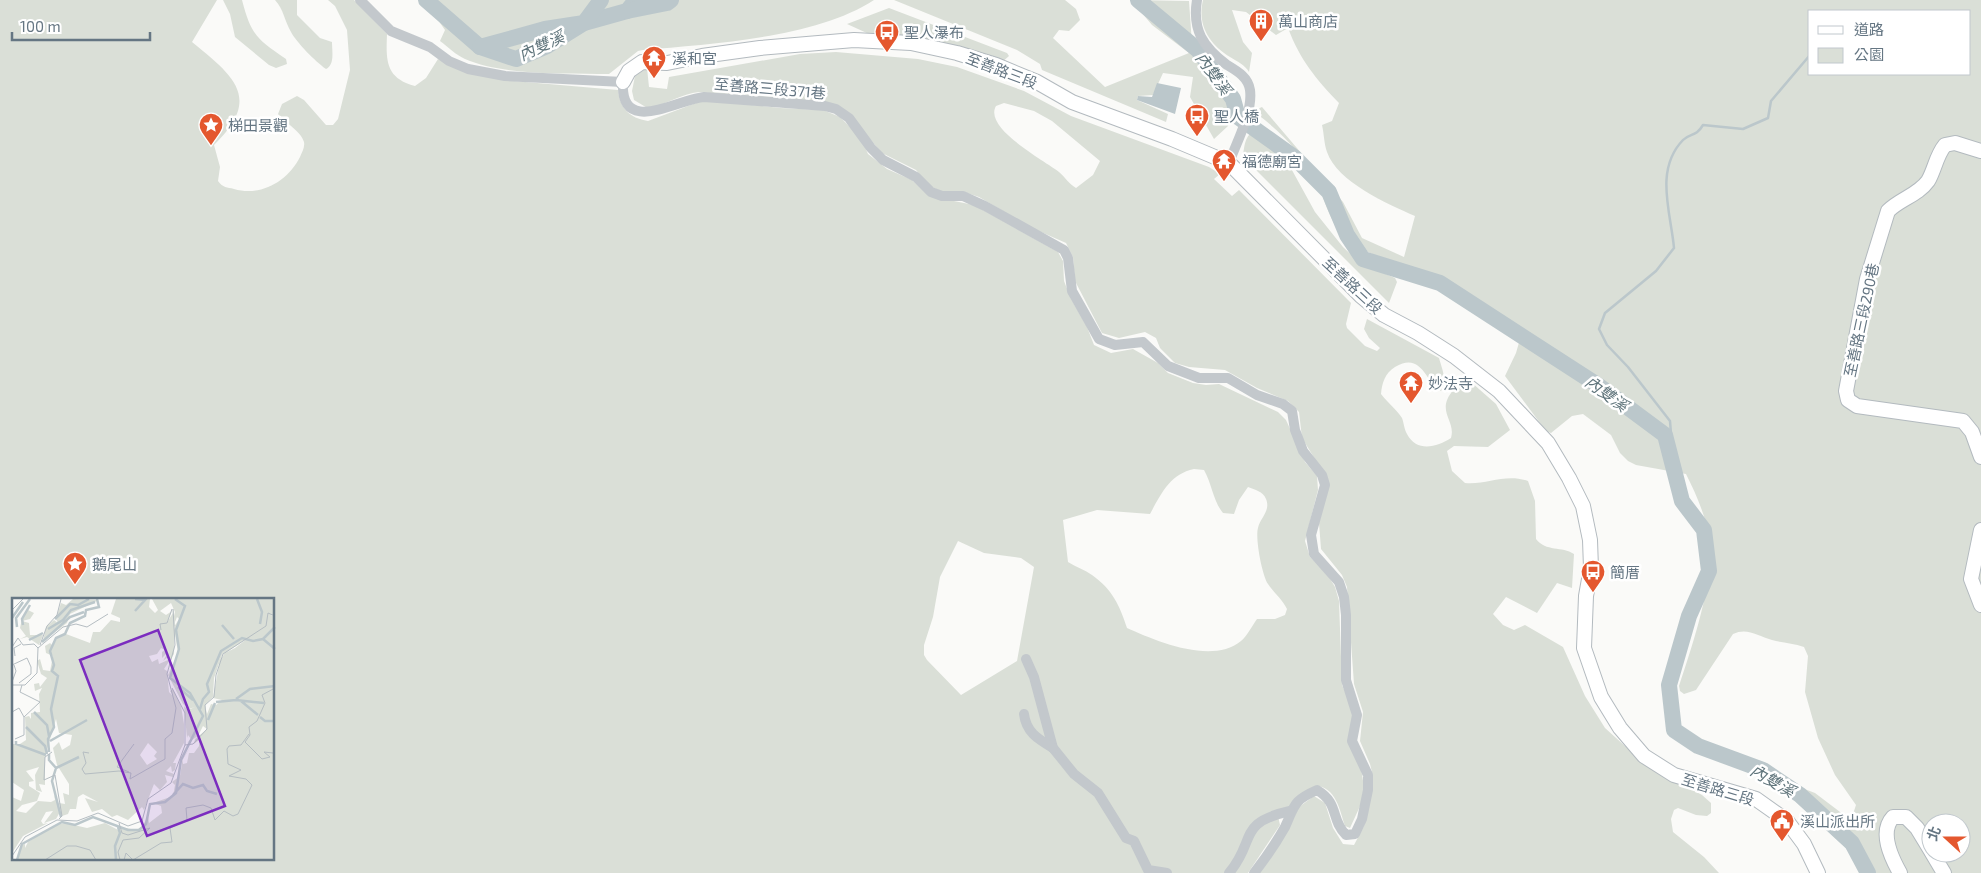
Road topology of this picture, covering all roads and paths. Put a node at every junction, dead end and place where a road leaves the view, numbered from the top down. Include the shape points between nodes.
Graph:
1 (360, 0) edge
2 (1197, 0) edge
3 (623, 82) junction
4 (1981, 152) edge
5 (1229, 163) junction
6 (1981, 457) edge
7 (1981, 530) edge
8 (1981, 605) edge
9 (1026, 659) dead end
10 (1024, 714) dead end
11 (1052, 748) junction
12 (1290, 811) junction
13 (1921, 834) edge
14 (1148, 872) edge
15 (1167, 873) edge
16 (1229, 873) edge
17 (1254, 873) edge
18 (1818, 873) edge
19 (1900, 873) edge

1 - 3 street via 391,31 430,47 449,61 468,69 505,76
2 - 5 street via 1198,36 1248,83 1248,114
3 - 5 street, 至善路三段 via 629,72 642,62 667,63 829,40 911,43 996,66 1037,82 1072,102
3 - 12 street, 至善路三段371巷 via 628,103 644,112 653,113 692,98 704,97 836,109 855,125 883,160 916,177 931,192 942,196 963,196 1064,250 1072,291 1099,339 1115,345 1143,342 1168,366 1199,378 1228,378 1292,411 1303,451 1322,474 1324,485 1310,535 1314,554 1339,582 1344,597 1346,680 1357,715 1352,741 1368,775 1368,790 1355,834 1346,835 1340,828 1332,803 1317,790 1304,796
4 - 6 street, 至善路三段290巷 via 1955,144 1945,145 1928,181 1888,211 1867,279 1846,391 1848,400 1857,406 1963,421 1972,432
5 - 18 street, 至善路三段 via 1361,296 1384,315 1454,356 1499,391 1548,443 1583,506 1590,540 1591,568 1586,596 1584,648 1601,697 1620,728 1644,756 1674,775 1756,799 1772,810 1787,821 1804,844
7 - 8 street via 1971,579
9 - 11 street via 1034,677
10 - 11 street via 1034,736
11 - 14 street via 1074,774 1098,793 1126,838 1134,842
12 - 16 street via 1268,816 1255,825
12 - 17 street, 至善路三段371巷 via 1285,826
13 - 19 street via 1906,818 1893,817 1886,828
14 - 15 street

